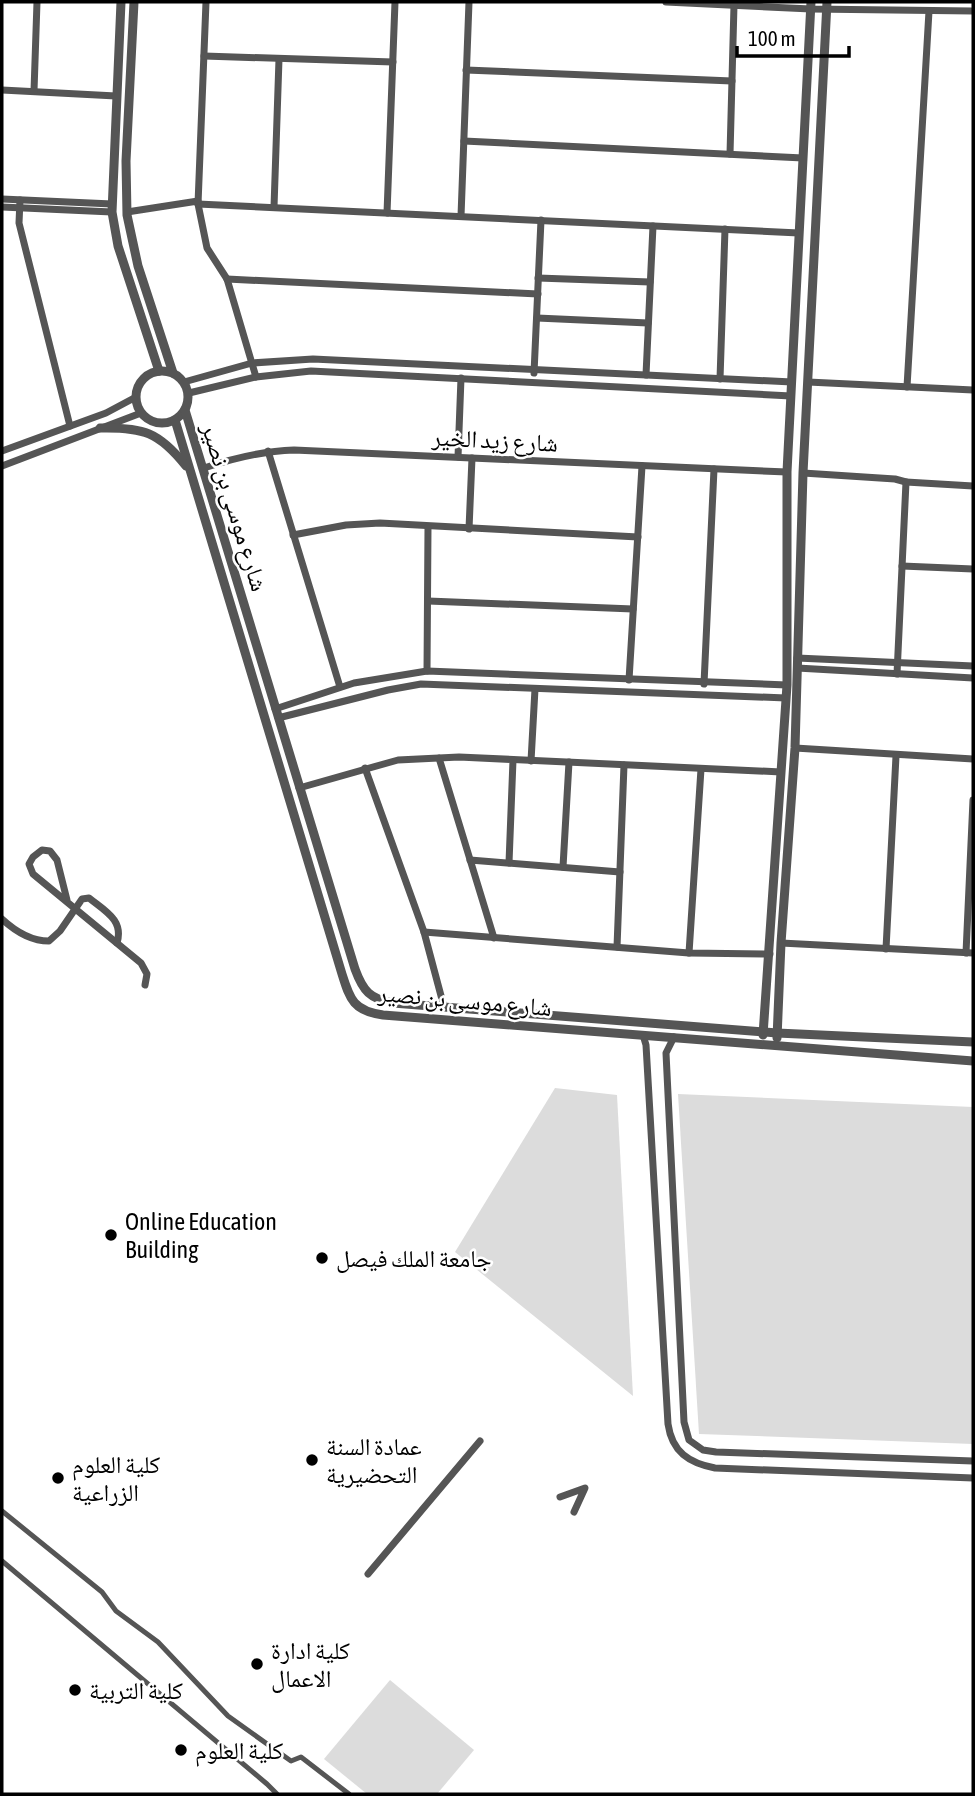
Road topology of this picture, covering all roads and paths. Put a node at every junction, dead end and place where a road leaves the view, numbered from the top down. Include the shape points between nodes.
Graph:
1 (37, 2) edge
2 (121, 2) edge
3 (134, 2) edge
4 (206, 2) edge
5 (395, 2) edge
6 (469, 2) edge
7 (666, 2) edge
8 (734, 5) junction
9 (811, 5) edge
10 (827, 5) edge
11 (929, 11) junction
12 (973, 12) edge
13 (204, 56) junction
14 (279, 59) junction
15 (393, 62) junction
16 (466, 70) junction
17 (732, 81) junction
18 (2, 90) edge
19 (34, 91) junction
20 (116, 96) junction
21 (464, 141) junction
22 (730, 154) junction
23 (803, 158) junction
24 (2, 199) edge
25 (198, 202) junction
26 (19, 204) junction
27 (2, 206) edge
28 (274, 207) junction
29 (112, 208) junction
30 (127, 212) junction
31 (387, 213) junction
32 (2, 214) edge
33 (461, 216) junction
34 (541, 220) junction
35 (653, 226) junction
36 (725, 229) junction
37 (799, 233) junction
38 (538, 278) junction
39 (227, 279) junction
40 (650, 282) junction
41 (538, 294) junction
42 (537, 318) junction
43 (648, 323) junction
44 (253, 363) junction
45 (535, 370) junction
46 (159, 371) junction
47 (173, 373) junction
48 (646, 375) junction
49 (257, 377) junction
50 (461, 378) junction
51 (720, 379) junction
52 (184, 382) junction
53 (534, 382) junction
54 (792, 382) junction
55 (808, 382) junction
56 (908, 387) junction
57 (973, 390) edge
58 (189, 393) junction
59 (791, 396) junction
60 (136, 397) junction
61 (186, 410) junction
62 (141, 413) junction
63 (175, 420) junction
64 (71, 426) junction
65 (100, 428) junction
66 (2, 451) edge
67 (268, 451) junction
68 (458, 457) junction
69 (472, 458) junction
70 (2, 466) edge
71 (642, 466) junction
72 (204, 468) junction
73 (714, 469) junction
74 (190, 471) junction
75 (787, 472) junction
76 (803, 473) junction
77 (906, 482) junction
78 (973, 486) edge
79 (428, 527) junction
80 (469, 529) junction
81 (293, 535) junction
82 (638, 537) junction
83 (902, 566) junction
84 (973, 569) edge
85 (428, 601) junction
86 (634, 609) junction
87 (897, 662) junction
88 (797, 663) junction
89 (973, 666) edge
90 (427, 671) junction
91 (897, 674) junction
92 (511, 676) junction
93 (973, 678) edge
94 (629, 680) junction
95 (704, 684) junction
96 (787, 685) junction
97 (340, 687) junction
98 (510, 687) junction
99 (535, 689) junction
100 (786, 698) junction
101 (276, 714) junction
102 (795, 748) junction
103 (896, 756) junction
104 (439, 758) junction
105 (513, 760) junction
106 (973, 760) edge
107 (531, 761) junction
108 (569, 762) junction
109 (624, 765) junction
110 (365, 768) junction
111 (701, 769) junction
112 (781, 772) junction
113 (299, 788) junction
114 (973, 800) edge
115 (470, 860) junction
116 (509, 863) junction
117 (563, 867) junction
118 (620, 872) junction
119 (67, 900) junction
120 (76, 908) junction
121 (2, 919) edge
122 (424, 932) junction
123 (494, 938) junction
124 (117, 943) junction
125 (781, 943) junction
126 (617, 947) junction
127 (886, 949) junction
128 (689, 953) junction
129 (970, 953) edge
130 (770, 954) junction
131 (145, 985) dead end
132 (444, 1007) junction
133 (763, 1031) junction
134 (777, 1032) junction
135 (643, 1035) junction
136 (674, 1037) junction
137 (973, 1042) edge
138 (762, 1044) junction
139 (777, 1045) junction
140 (973, 1061) edge
141 (480, 1441) dead end
142 (973, 1461) edge
143 (973, 1478) edge
144 (560, 1497) dead end
145 (2, 1511) edge
146 (574, 1512) dead end
147 (2, 1562) edge
148 (368, 1574) dead end
149 (277, 1794) edge
150 (349, 1794) edge

1 - 19 street
2 - 20 street
3 - 30 street
4 - 13 street
5 - 15 street
6 - 16 street
7 - 8 street
8 - 9 street
8 - 17 street
9 - 10 street
9 - 23 street
10 - 11 street
10 - 55 street
11 - 12 street
11 - 56 street
13 - 14 street
13 - 25 street
14 - 15 street
14 - 28 street
15 - 31 street
16 - 17 street
16 - 21 street
17 - 22 street
18 - 19 street
19 - 20 street
20 - 29 street
21 - 22 street
21 - 33 street
22 - 23 street
23 - 37 street
24 - 26 street
25 - 28 street
25 - 30 street
25 - 39 street via 208,248
26 - 27 street
26 - 29 street
26 - 32 street
26 - 64 street via 19,223
28 - 31 street
29 - 46 street via 118,246
30 - 47 street via 138,266
31 - 33 street
33 - 34 street
34 - 35 street
34 - 38 street
35 - 36 street
35 - 40 street
36 - 37 street
36 - 51 street
37 - 54 street
38 - 40 street
38 - 41 street
39 - 41 street
39 - 44 street
40 - 43 street
41 - 42 street
42 - 43 street
42 - 45 street
43 - 48 street
44 - 45 street via 313,359
44 - 49 street
44 - 52 street
45 - 48 street
45 - 53 street
46 - 47 street
46 - 60 street via 141,381
47 - 52 street
48 - 51 street
49 - 50 street via 311,371
49 - 58 street
50 - 53 street
50 - 68 street
51 - 54 street
52 - 58 street
53 - 59 street
54 - 59 street
55 - 56 street
55 - 76 street
56 - 57 street
58 - 61 street
59 - 75 street
60 - 62 street
60 - 64 street
61 - 63 street
61 - 72 street, شارع موسى بن نصير
62 - 63 street via 155,422
62 - 65 street
63 - 74 street, شارع موسى بن نصير
64 - 66 street
65 - 70 street
65 - 74 street via 146,431 168,444
67 - 68 street, شارع زيد الخير
67 - 72 street, شارع زيد الخير
67 - 81 street
68 - 69 street, شارع زيد الخير
69 - 71 street, شارع زيد الخير
69 - 80 street
71 - 73 street, شارع زيد الخير
71 - 82 street
72 - 101 street, شارع موسى بن نصير
73 - 75 street, شارع زيد الخير
73 - 95 street
74 - 135 street, شارع موسى بن نصير via 353,1002 360,1009 383,1015
75 - 96 street
76 - 77 street
76 - 88 street
77 - 78 street
77 - 83 street
79 - 80 street
79 - 81 street via 346,525
79 - 85 street
80 - 82 street
81 - 97 street
82 - 86 street
83 - 84 street
83 - 87 street
85 - 86 street
85 - 90 street
86 - 94 street
87 - 88 street
87 - 89 street
87 - 91 street
88 - 91 street
88 - 102 street
90 - 92 street
90 - 97 street
91 - 93 street
92 - 94 street
92 - 98 street
94 - 95 street
95 - 96 street
96 - 100 street
97 - 101 street
98 - 99 street
98 - 101 street via 421,684
99 - 100 street
99 - 107 street
100 - 112 street
101 - 113 street, شارع موسى بن نصير
102 - 103 street
102 - 125 street
103 - 106 street
103 - 127 street
104 - 105 street
104 - 110 street via 398,760
104 - 115 street
105 - 107 street
105 - 116 street
107 - 108 street
108 - 109 street
108 - 117 street
109 - 111 street
109 - 118 street
110 - 113 street
110 - 122 street
111 - 112 street
111 - 128 street
112 - 130 street
113 - 132 street, شارع موسى بن نصير via 366,993 379,1001
114 - 129 street
115 - 116 street
115 - 123 street
116 - 117 street
117 - 118 street
118 - 126 street
119 - 119 street via 33,874 29,864 42,850 50,851 57,860
119 - 120 street
120 - 121 street via 49,941 37,941
120 - 124 street
120 - 124 street via 89,898 116,920
122 - 123 street
122 - 132 street
123 - 126 street
124 - 131 street via 146,970
125 - 127 street
125 - 134 street
126 - 128 street
127 - 129 street
128 - 130 street
130 - 133 street
132 - 133 street, شارع موسى بن نصير
133 - 134 street, شارع موسى بن نصير
133 - 138 street
134 - 137 street, شارع موسى بن نصير
134 - 139 street
135 - 136 street, شارع موسى بن نصير
135 - 143 street via 668,1424 673,1444 690,1461 715,1468
136 - 138 street, شارع موسى بن نصير
136 - 142 street via 666,1053 684,1422 689,1440 716,1452
138 - 139 street, شارع موسى بن نصير
139 - 140 street, شارع موسى بن نصير
141 - 148 street
144 - 146 street via 585,1489
145 - 150 street via 158,1642 228,1716 291,1761 301,1758
147 - 149 street

